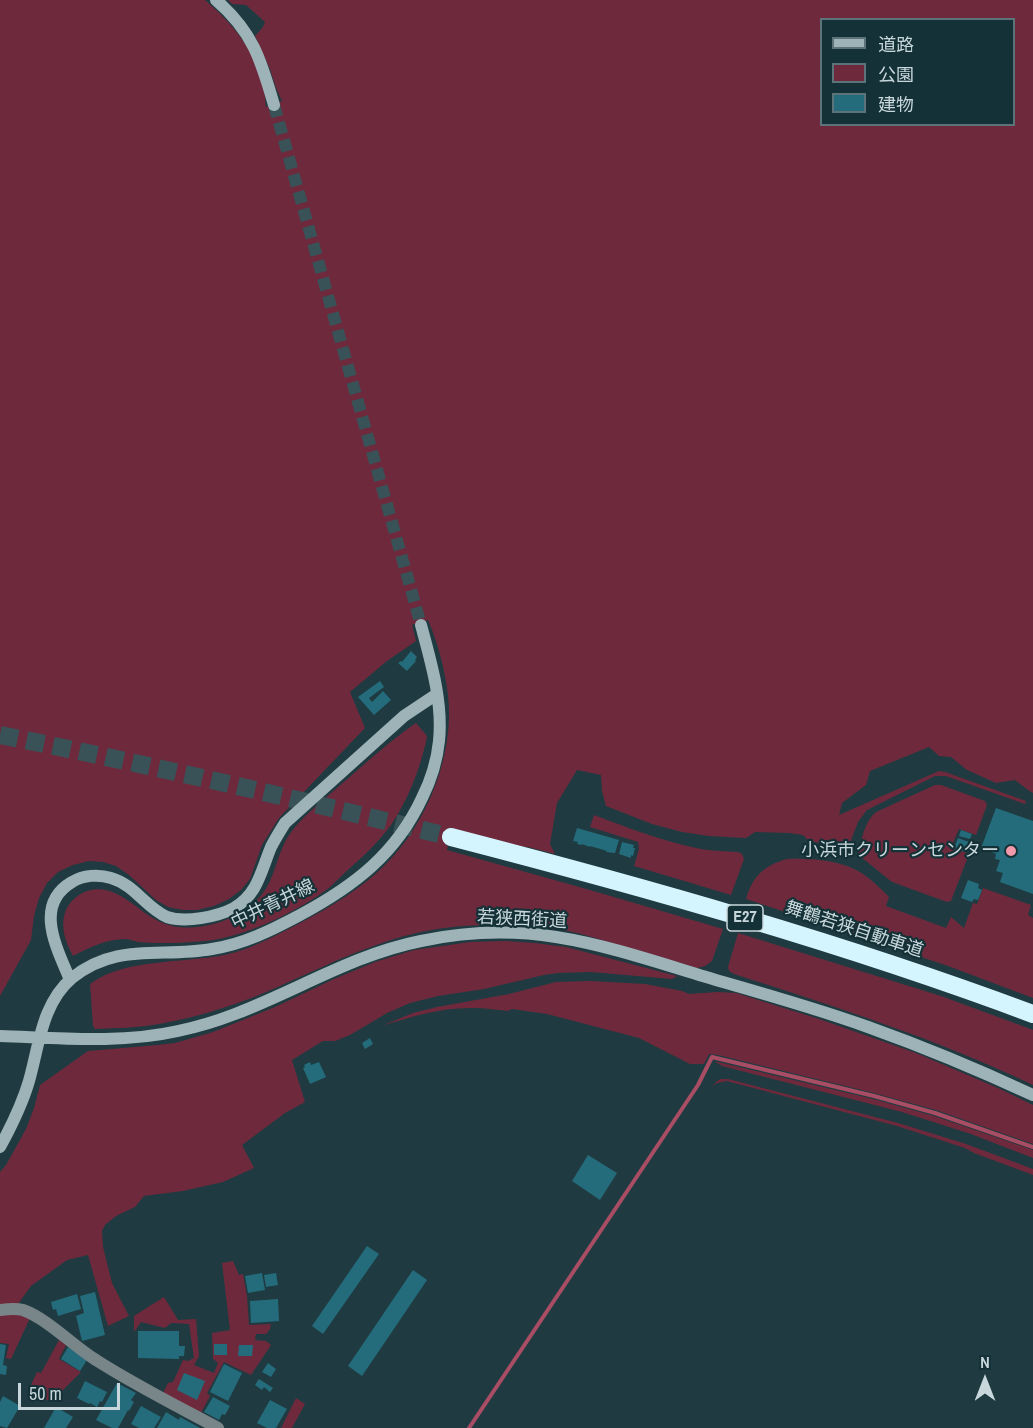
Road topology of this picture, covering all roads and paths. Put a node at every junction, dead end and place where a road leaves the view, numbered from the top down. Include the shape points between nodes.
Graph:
1 (216, 0) edge
2 (274, 105) tunnel mouth
3 (421, 625) tunnel mouth
4 (437, 694) junction
5 (451, 837) tunnel mouth
6 (70, 980) junction
7 (1033, 1014) edge
8 (0, 1036) edge
9 (40, 1038) junction
10 (1033, 1095) edge
11 (0, 1147) edge
12 (0, 1310) edge
13 (218, 1428) edge

1 - 2 street via 242,27 257,51
3 - 4 street, 中井青井線
4 - 6 street, 中井青井線 via 439,740 428,784 406,828 357,880 295,918 238,943 210,949 127,954 85,968
4 - 6 street via 404,716 285,824 270,849 259,881 234,908 182,920 156,911 127,885 111,878 84,877 64,888 54,899 51,929
5 - 7 highway, 舞鶴若狭自動車道 / E27 via 785,930
6 - 9 street, 中井青井線 via 44,1019
8 - 9 street, 若狭西街道
9 - 10 street, 若狭西街道 via 123,1038 177,1032 235,1014 391,948 447,936 528,934 609,949 827,1013 963,1063
9 - 11 street, 中井青井線 via 19,1110
12 - 13 street via 21,1309 31,1314 95,1360

